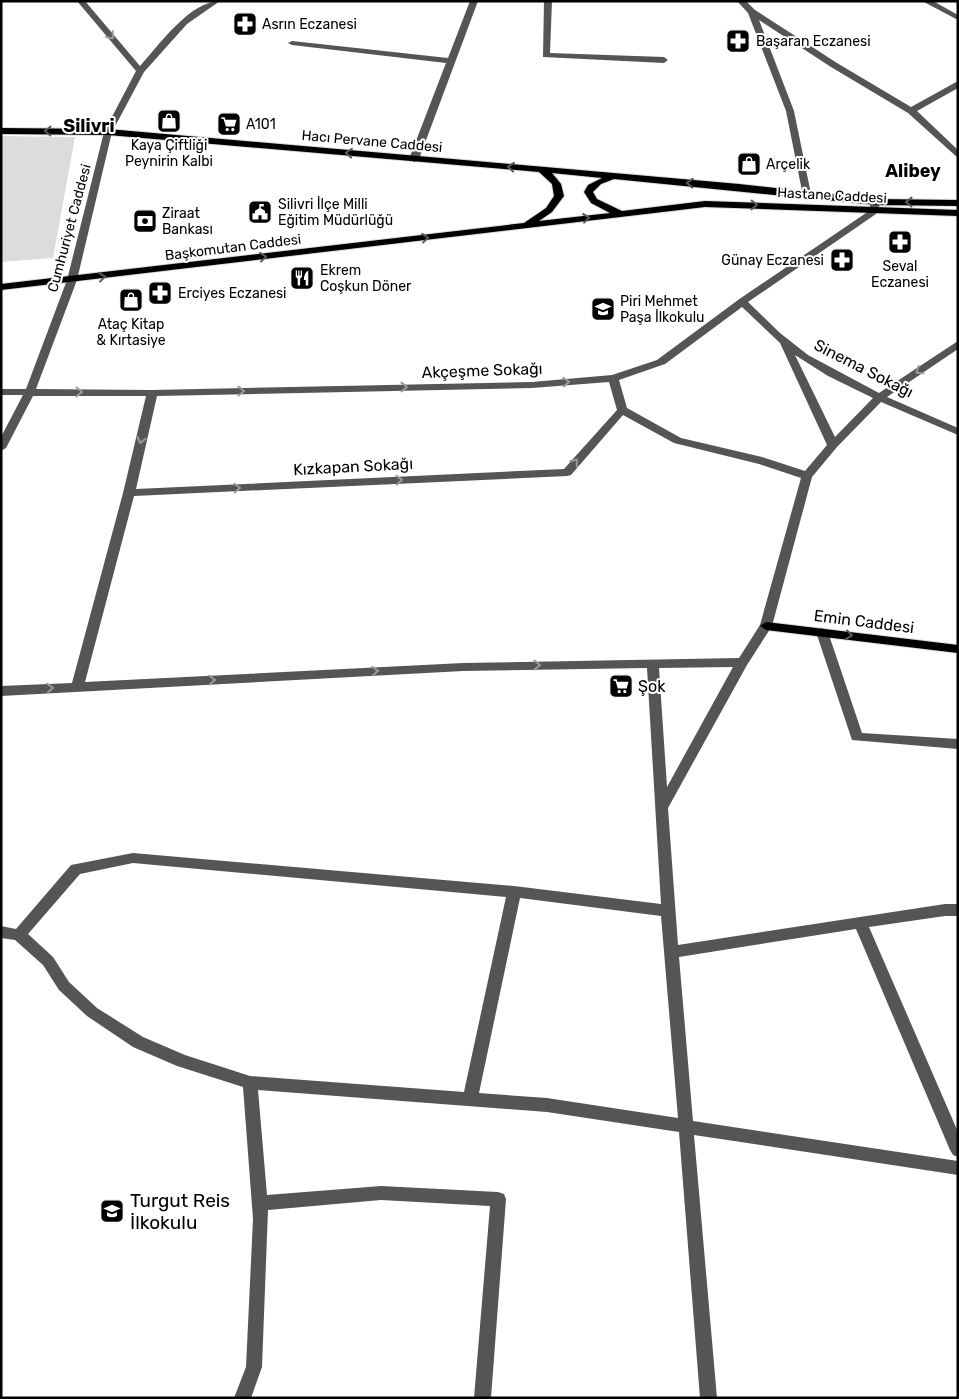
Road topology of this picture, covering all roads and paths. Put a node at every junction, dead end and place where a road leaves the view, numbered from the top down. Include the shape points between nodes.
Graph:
1 (81, 1) edge
2 (216, 1) edge
3 (474, 1) edge
4 (548, 1) edge
5 (741, 1) edge
6 (926, 1) edge
7 (752, 12) junction
8 (958, 18) edge
9 (292, 43) dead end
10 (664, 60) dead end
11 (452, 61) junction
12 (140, 70) junction
13 (958, 84) edge
14 (911, 111) junction
15 (1, 130) edge
16 (108, 132) junction
17 (958, 155) edge
18 (414, 159) junction
19 (542, 170) junction
20 (614, 176) junction
21 (806, 194) junction
22 (958, 203) edge
23 (705, 204) joint
24 (875, 207) junction
25 (958, 213) edge
26 (624, 214) junction
27 (526, 226) junction
28 (72, 280) junction
29 (1, 287) edge
30 (742, 302) junction
31 (783, 341) junction
32 (958, 344) edge
33 (613, 378) junction
34 (1, 392) edge
35 (30, 392) junction
36 (152, 393) junction
37 (880, 397) junction
38 (622, 410) junction
39 (958, 432) edge
40 (833, 445) junction
41 (1, 448) edge
42 (807, 476) junction
43 (129, 493) junction
44 (766, 626) junction
45 (822, 632) junction
46 (958, 649) edge
47 (742, 662) junction
48 (653, 663) junction
49 (77, 687) junction
50 (1, 691) edge
51 (958, 744) edge
52 (662, 807) junction
53 (514, 892) junction
54 (958, 910) edge
55 (668, 911) junction
56 (860, 923) junction
57 (1, 932) edge
58 (19, 935) junction
59 (672, 952) junction
60 (250, 1083) junction
61 (470, 1100) junction
62 (686, 1125) junction
63 (958, 1150) edge
64 (958, 1168) edge
65 (259, 1203) junction
66 (242, 1398) edge
67 (482, 1398) edge
68 (709, 1398) edge

1 -> 12 street
2 - 12 street, Cumhuriyet Caddesi via 184,22
3 - 11 street
4 - 10 street via 546,56
5 - 7 street
6 - 8 street
7 - 14 street
7 - 21 street via 790,111
9 - 11 street
11 - 18 street
12 - 16 street, Cumhuriyet Caddesi
13 - 14 street
14 - 17 street
16 -> 15 main road, Hacı Pervane Caddesi
18 -> 16 main road, Hacı Pervane Caddesi
16 - 28 street, Cumhuriyet Caddesi
19 -> 18 main road, Hacı Pervane Caddesi
19 - 20 main road, Hacı Pervane Caddesi
19 - 27 main road via 554,179 560,196 549,210
21 -> 20 main road, Hacı Pervane Caddesi
20 - 26 main road via 592,186 589,196 596,204
21 - 24 main road, Hacı Pervane Caddesi
22 -> 24 main road
23 -> 24 main road, Hastane Caddesi
23 - 26 main road, Başkomutan Caddesi
24 - 25 main road, Hastane Caddesi
24 - 30 street, Akçeşme Sokağı
27 -> 26 main road, Başkomutan Caddesi
28 -> 27 main road, Başkomutan Caddesi
28 - 29 main road, Başkomutan Caddesi
28 - 35 street, Cumhuriyet Caddesi
30 - 31 street, Sinema Sokağı
30 - 33 street, Akçeşme Sokağı via 662,362
31 - 37 street, Sinema Sokağı via 815,364
31 - 40 street
32 -> 37 street
36 -> 33 street, Akçeşme Sokağı via 532,385
33 - 38 street
34 - 35 street, Akçeşme Sokağı
35 -> 36 street, Akçeşme Sokağı
35 - 41 street, Cumhuriyet Caddesi
36 -> 43 street
37 - 39 street, Sinema Sokağı
37 - 40 street
38 - 42 street via 678,441 762,461
43 -> 38 street, Kızkapan Sokağı via 567,472
40 - 42 street
42 - 44 street
43 - 49 street
44 - 45 main road, Emin Caddesi
44 - 47 street
45 -> 46 main road, Emin Caddesi
45 - 51 street via 857,737
47 - 48 street
47 - 52 street
49 -> 48 street via 463,667
48 - 52 street
50 -> 49 street
52 - 55 street
53 - 55 street
53 - 58 street via 133,858 76,869
53 - 61 street
54 - 56 street
55 - 59 street
56 - 59 street
56 - 63 street
57 - 58 street
58 - 60 street via 48,961 64,986 92,1012 138,1042 182,1061
59 - 62 street
60 - 61 street
60 - 65 street
61 - 62 street via 547,1105
62 - 64 street
62 - 68 street
65 - 66 street via 254,1367
65 - 67 street via 381,1193 498,1199

